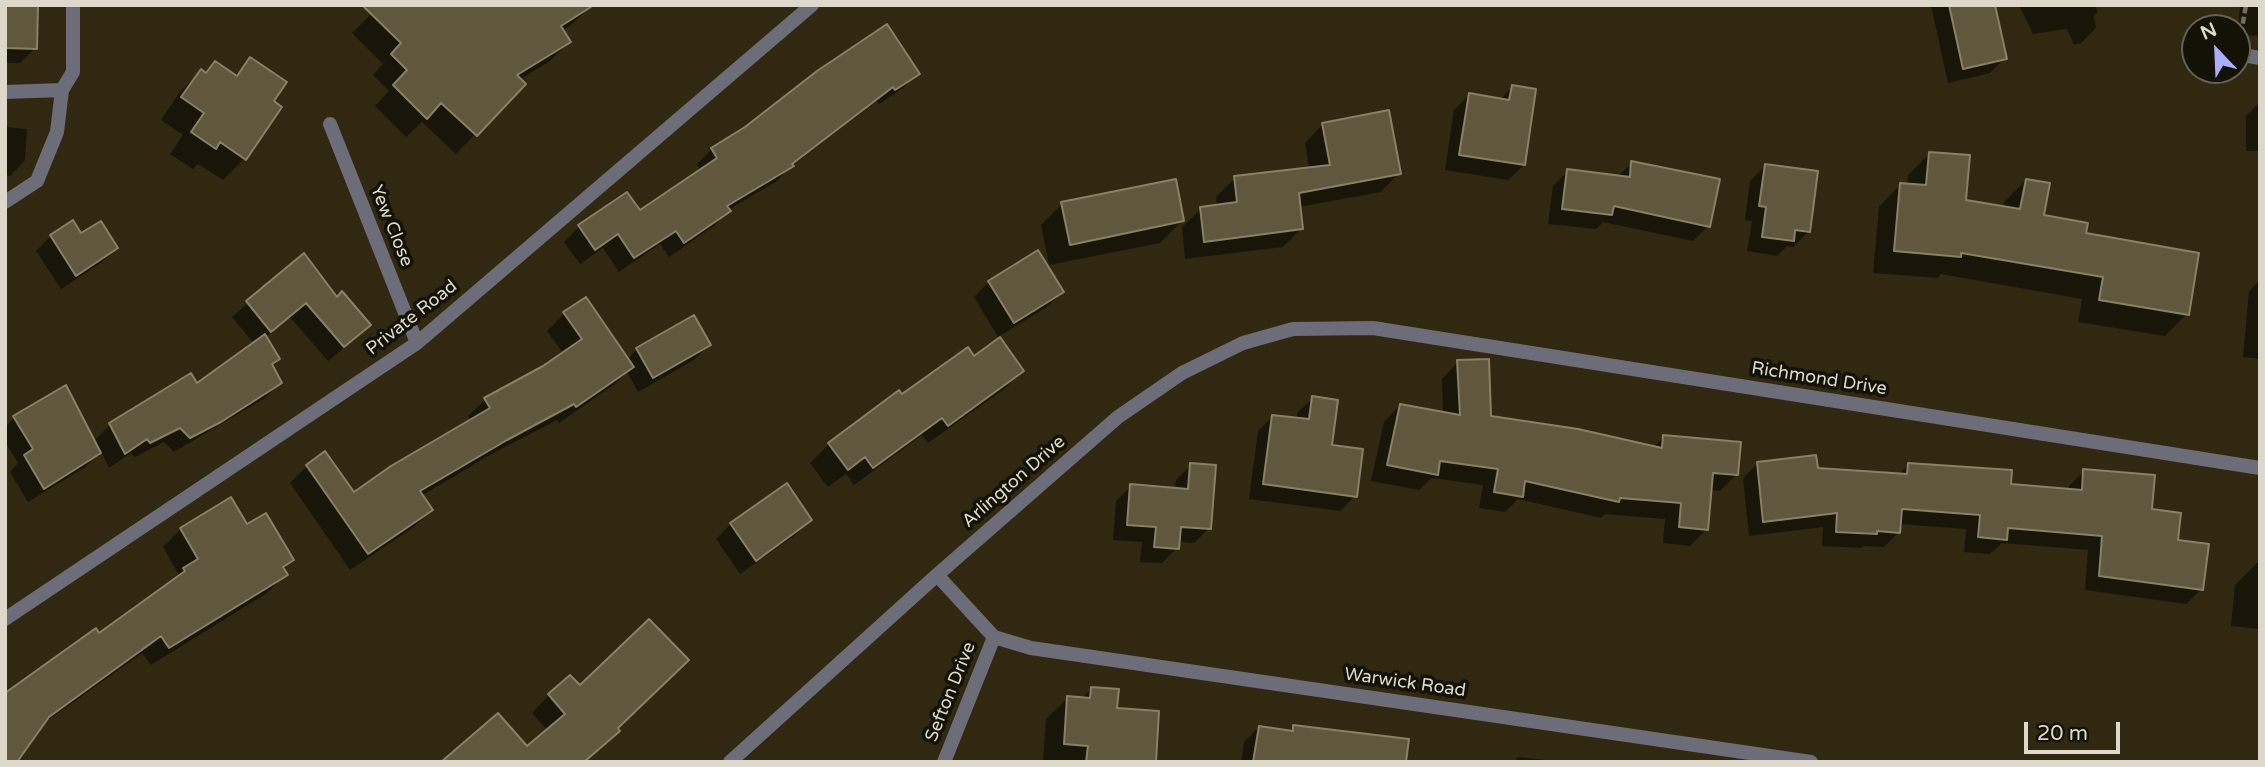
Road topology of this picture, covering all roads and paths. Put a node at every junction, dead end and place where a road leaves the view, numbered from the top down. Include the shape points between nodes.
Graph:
1 (73, 5) edge
2 (812, 5) edge
3 (62, 90) junction
4 (5, 92) edge
5 (330, 124) dead end
6 (5, 202) edge
7 (1373, 328) joint
8 (416, 343) junction
9 (2260, 468) edge
10 (937, 575) junction
11 (5, 619) edge
12 (994, 637) junction
13 (730, 762) edge
14 (944, 762) edge
15 (1811, 762) edge

1 - 3 street via 73,72
2 - 8 street, Private Road
3 - 4 street
3 - 6 street via 57,132 37,181
5 - 8 street, Yew Close
7 - 9 street, Richmond Drive
7 - 10 street, Arlington Drive via 1293,330 1243,343 1182,373 1118,417
8 - 11 street, Private Road
10 - 12 street, Sefton Drive
10 - 13 street, Arlington Drive
12 - 14 street, Sefton Drive
12 - 15 street, Warwick Road via 1045,650

